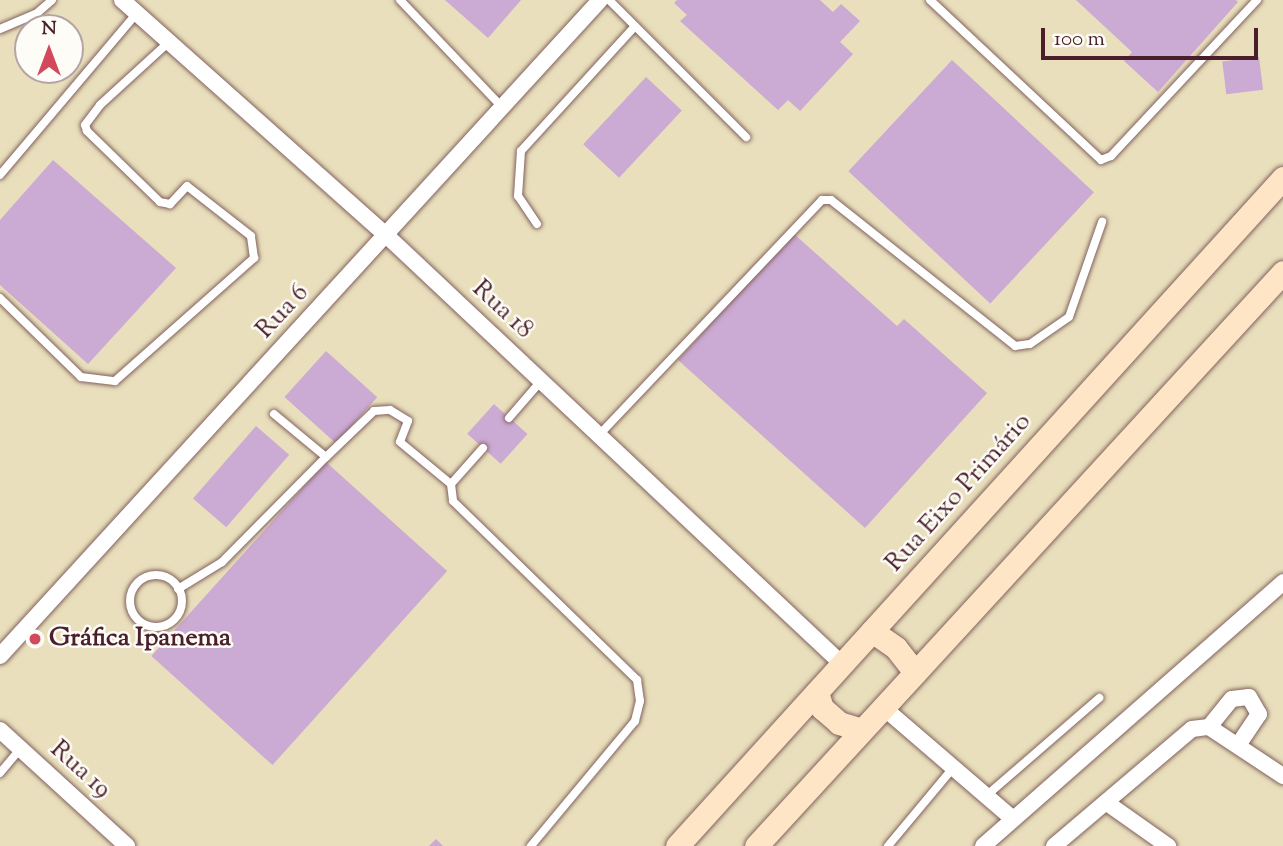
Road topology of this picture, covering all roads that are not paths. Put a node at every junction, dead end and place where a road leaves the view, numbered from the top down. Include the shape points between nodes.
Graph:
1 (52, 0) edge
2 (122, 0) edge
3 (400, 0) edge
4 (600, 0) edge
5 (609, 0) edge
6 (930, 0) edge
7 (1256, 0) edge
8 (137, 13) junction
9 (635, 26) junction
10 (0, 29) edge
11 (169, 42) junction
12 (502, 107) junction
13 (746, 137) dead end
14 (0, 175) edge
15 (1283, 178) edge
16 (1102, 222) dead end
17 (537, 224) dead end
18 (386, 235) junction
19 (1283, 272) edge
20 (0, 298) edge
21 (541, 380) junction
22 (274, 414) dead end
23 (509, 418) dead end
24 (599, 435) junction
25 (483, 448) dead end
26 (326, 457) junction
27 (451, 484) junction
28 (1283, 582) edge
29 (178, 589) junction
30 (872, 631) junction
31 (0, 656) edge
32 (841, 663) junction
33 (915, 672) junction
34 (817, 692) junction
35 (1099, 698) dead end
36 (884, 708) junction
37 (1209, 727) junction
38 (0, 730) edge
39 (862, 730) junction
40 (1238, 745) junction
41 (20, 749) junction
42 (953, 768) junction
43 (0, 774) edge
44 (1283, 776) edge
45 (986, 796) junction
46 (1107, 803) junction
47 (1013, 819) junction
48 (127, 846) edge
49 (531, 846) edge
50 (677, 846) edge
51 (756, 846) edge
52 (888, 846) edge
53 (983, 846) edge
54 (1054, 846) edge
55 (1168, 846) edge

1 - 10 lane via 36,14
2 - 8 street, Rua 18
3 - 12 lane
4 - 12 street, Rua 6
5 - 9 lane
6 - 7 lane via 1101,160 1111,156
8 - 11 street, Rua 18
8 - 14 lane
9 - 13 lane
9 - 17 lane via 521,151 518,196
11 - 18 street, Rua 18
11 - 20 lane via 100,105 85,125 87,131 160,202 170,204 187,186 251,236 254,258 115,381 81,377
12 - 18 street, Rua 6
15 - 30 street, Rua Eixo Primário
16 - 24 lane via 1076,309 1030,344 1015,346 831,200 822,200
18 - 21 street, Rua 18
18 - 31 street, Rua 6
19 - 33 street
21 - 23 lane
21 - 24 street, Rua 18
22 - 26 lane
24 - 32 street, Rua 18
25 - 27 lane
26 - 27 lane via 374,411 390,410 408,421 400,442
26 - 29 lane via 222,562
27 - 49 lane via 453,501 638,680 640,701 635,721
28 - 47 street
29 - 29 lane via 158,576 143,579 132,591 133,614 145,625 168,624 179,612
30 - 32 street, Rua Eixo Primário
30 - 33 street via 896,648
32 - 34 street, Rua Eixo Primário
33 - 36 street
34 - 39 street via 822,708 839,723
34 - 50 street, Rua Eixo Primário
35 - 45 lane
36 - 39 street
36 - 42 street
37 - 40 street
37 - 40 street via 1232,699 1249,697 1257,705 1258,719
37 - 46 street via 1186,732
38 - 41 street, Rua 19
39 - 51 street
40 - 44 street
41 - 43 lane
41 - 48 street, Rua 19
42 - 45 street
42 - 52 lane
45 - 47 street
46 - 54 street
46 - 55 street
47 - 53 street

